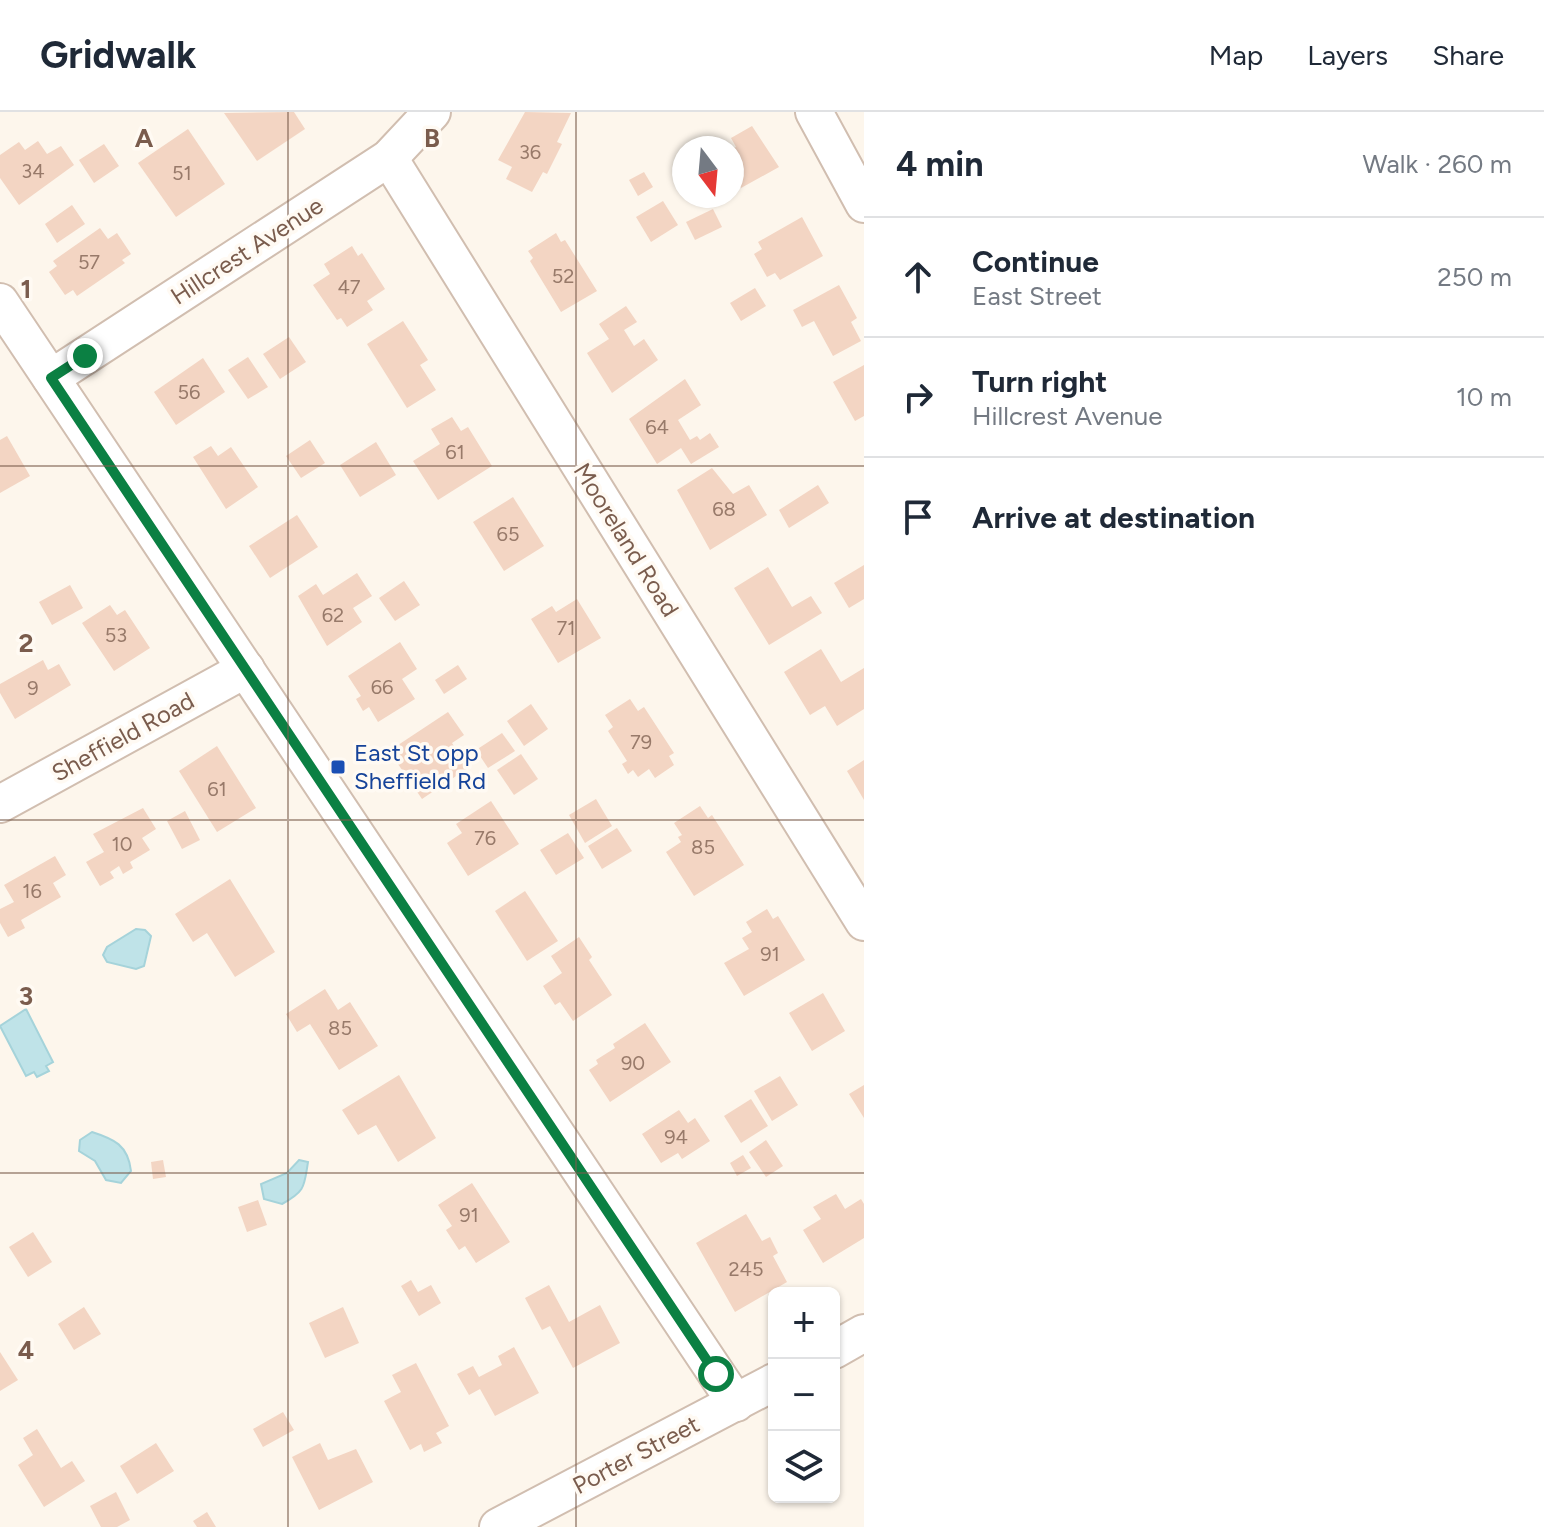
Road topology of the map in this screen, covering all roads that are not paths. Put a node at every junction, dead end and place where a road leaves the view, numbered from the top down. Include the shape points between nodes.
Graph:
1 (432, 112) edge
2 (814, 112) edge
3 (389, 158) junction
4 (864, 204) edge
5 (0, 302) edge
6 (51, 378) junction
7 (246, 669) junction
8 (0, 804) edge
9 (864, 922) edge
10 (864, 1333) edge
11 (840, 1347) edge
12 (768, 1385) edge
13 (736, 1403) junction
14 (498, 1527) edge

1 - 3 street, Hillcrest Avenue
2 - 4 street
3 - 6 street, Hillcrest Avenue
3 - 9 street, Mooreland Road
5 - 6 street
6 - 7 street
7 - 8 street, Sheffield Road
7 - 13 street
10 - 11 street
12 - 13 street, Porter Street
13 - 14 street, Porter Street

